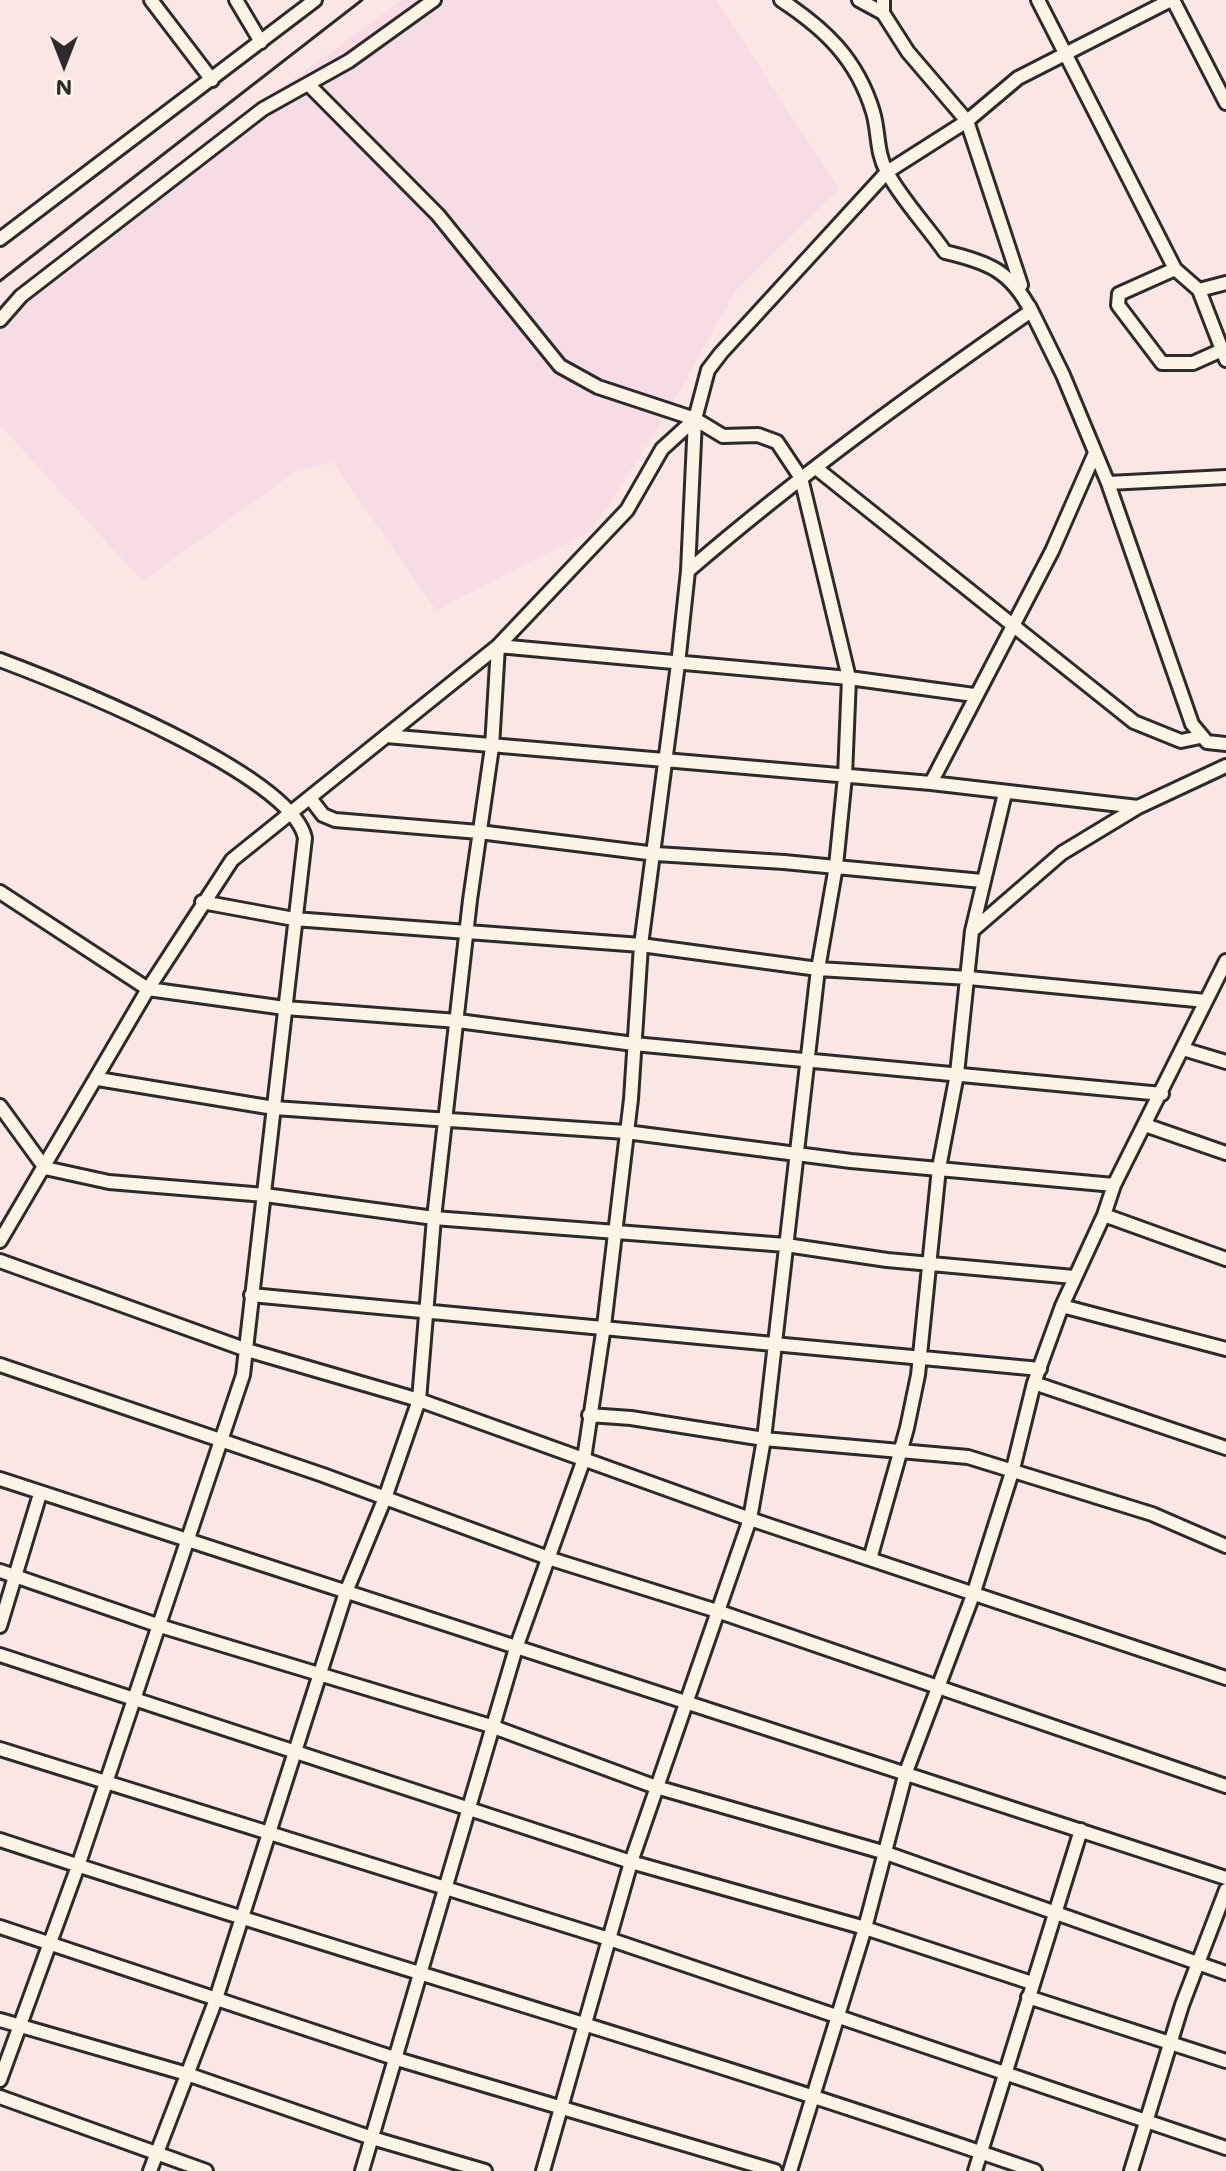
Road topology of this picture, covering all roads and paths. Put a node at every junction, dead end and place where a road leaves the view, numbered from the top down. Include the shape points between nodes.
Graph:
1 (151, 0) edge
2 (236, 0) edge
3 (315, 0) edge
4 (434, 0) edge
5 (781, 0) edge
6 (859, 0) edge
7 (1038, 0) edge
8 (1172, 0) edge
9 (883, 6) edge
10 (261, 42) junction
11 (1066, 54) junction
12 (212, 80) junction
13 (310, 86) junction
14 (1226, 103) edge
15 (967, 121) junction
16 (887, 172) junction
17 (0, 239) edge
18 (1175, 269) junction
19 (1226, 283) edge
20 (1199, 290) junction
21 (1031, 311) junction
22 (0, 320) edge
23 (1224, 355) edge
24 (695, 419) junction
25 (1095, 453) junction
26 (816, 468) junction
27 (1226, 477) edge
28 (801, 478) junction
29 (1108, 483) junction
30 (688, 571) junction
31 (1012, 627) junction
32 (498, 646) junction
33 (0, 660) edge
34 (678, 664) junction
35 (849, 678) junction
36 (974, 695) junction
37 (386, 736) junction
38 (1200, 737) junction
39 (1226, 744) edge
40 (492, 747) junction
41 (666, 761) junction
42 (1226, 766) edge
43 (845, 776) junction
44 (931, 783) junction
45 (1005, 793) junction
46 (310, 798) junction
47 (1138, 807) junction
48 (291, 812) junction
49 (479, 832) junction
50 (656, 854) junction
51 (836, 866) junction
52 (982, 881) junction
53 (0, 892) edge
54 (202, 902) junction
55 (294, 919) junction
56 (466, 931) junction
57 (972, 931) junction
58 (641, 945) junction
59 (1226, 963) edge
60 (818, 969) junction
61 (969, 978) junction
62 (148, 989) junction
63 (1206, 1001) junction
64 (285, 1008) junction
65 (458, 1021) junction
66 (634, 1044) junction
67 (1183, 1049) junction
68 (807, 1059) junction
69 (1226, 1062) edge
70 (957, 1074) junction
71 (98, 1079) junction
72 (1162, 1094) junction
73 (0, 1106) edge
74 (274, 1108) junction
75 (448, 1119) junction
76 (1145, 1125) junction
77 (626, 1132) junction
78 (1226, 1153) edge
79 (798, 1154) junction
80 (45, 1168) junction
81 (939, 1168) junction
82 (1114, 1185) junction
83 (265, 1195) junction
84 (1104, 1215) junction
85 (434, 1218) junction
86 (615, 1232) junction
87 (0, 1241) edge
88 (786, 1245) junction
89 (1226, 1259) edge
90 (0, 1261) edge
91 (931, 1263) junction
92 (1074, 1277) junction
93 (251, 1295) junction
94 (1062, 1306) junction
95 (426, 1311) junction
96 (604, 1326) junction
97 (773, 1344) junction
98 (1226, 1349) edge
99 (247, 1350) junction
100 (921, 1357) junction
101 (0, 1365) edge
102 (1040, 1369) junction
103 (1034, 1383) junction
104 (419, 1400) junction
105 (589, 1415) junction
106 (764, 1439) junction
107 (220, 1442) junction
108 (1226, 1448) edge
109 (901, 1449) junction
110 (584, 1459) junction
111 (1013, 1469) junction
112 (0, 1479) edge
113 (40, 1494) junction
114 (385, 1498) junction
115 (750, 1519) junction
116 (187, 1539) junction
117 (1226, 1546) edge
118 (551, 1559) junction
119 (870, 1559) junction
120 (0, 1571) edge
121 (16, 1576) junction
122 (346, 1592) junction
123 (973, 1595) junction
124 (717, 1611) junction
125 (0, 1626) edge
126 (160, 1626) junction
127 (516, 1648) junction
128 (0, 1655) edge
129 (320, 1674) junction
130 (1226, 1678) edge
131 (936, 1687) junction
132 (133, 1698) junction
133 (687, 1704) junction
134 (491, 1726) junction
135 (0, 1749) edge
136 (296, 1752) junction
137 (906, 1772) junction
138 (105, 1782) junction
139 (1226, 1786) edge
140 (656, 1787) junction
141 (468, 1807) junction
142 (1081, 1830) junction
143 (271, 1831) junction
144 (0, 1840) edge
145 (886, 1853) junction
146 (631, 1862) junction
147 (78, 1866) junction
148 (1226, 1878) edge
149 (445, 1890) junction
150 (1226, 1890) edge
151 (1056, 1912) junction
152 (244, 1919) junction
153 (0, 1927) edge
154 (865, 1928) junction
155 (609, 1939) junction
156 (50, 1942) junction
157 (1197, 1963) junction
158 (1226, 1973) edge
159 (421, 1977) junction
160 (1032, 1983) junction
161 (1028, 1997) junction
162 (215, 2002) junction
163 (838, 2018) junction
164 (0, 2020) edge
165 (585, 2024) junction
166 (19, 2025) junction
167 (1170, 2042) junction
168 (397, 2059) junction
169 (1226, 2061) edge
170 (1006, 2072) junction
171 (187, 2074) junction
172 (0, 2080) edge
173 (815, 2096) junction
174 (0, 2097) edge
175 (561, 2109) junction
176 (1145, 2123) junction
177 (372, 2138) junction
178 (1226, 2148) edge
179 (981, 2152) junction
180 (156, 2153) junction
181 (150, 2171) edge
182 (206, 2171) edge
183 (362, 2171) edge
184 (485, 2171) edge
185 (543, 2171) edge
186 (775, 2171) edge
187 (790, 2171) edge
188 (975, 2171) edge
189 (1035, 2171) edge
190 (1131, 2171) edge

1 - 12 street
2 - 10 street
3 - 10 street
4 - 13 street
5 - 16 street via 829,34 852,68 873,112
6 - 9 street
7 - 11 street
8 - 11 street
8 - 14 street
9 - 15 street via 908,52
10 - 12 street
11 - 15 street via 1018,78
11 - 18 street
12 - 17 street
13 - 22 street via 263,109 21,296
13 - 24 street via 438,215 560,366 598,387
15 - 16 street
15 - 21 street
16 - 21 street via 945,252 1008,276
16 - 24 street via 721,353 708,370
18 - 20 street
18 - 23 street via 1129,287 1119,294 1118,305 1162,363
19 - 20 street
20 - 23 street
21 - 25 street
21 - 26 street
24 - 28 street via 723,436 758,435 777,442
24 - 30 street
24 - 32 street via 662,449 627,510
25 - 29 street
25 - 31 street
26 - 28 street
26 - 31 street
27 - 29 street
28 - 30 street
28 - 35 street
29 - 38 street
30 - 34 street
31 - 36 street
31 - 38 street via 1147,729 1181,741
32 - 34 street
32 - 37 street
32 - 40 street
33 - 48 street via 101,699 252,779
34 - 35 street
34 - 41 street
35 - 36 street
35 - 43 street
36 - 44 street
37 - 40 street
37 - 46 street
38 - 39 street
40 - 41 street
40 - 49 street
41 - 43 street
41 - 50 street
42 - 47 street
43 - 44 street
43 - 51 street
44 - 45 street
45 - 47 street
45 - 52 street
46 - 48 street
46 - 49 street via 328,818
47 - 57 street via 1038,870
48 - 54 street via 232,860
48 - 55 street via 305,838
49 - 50 street
49 - 56 street
50 - 51 street
50 - 58 street
51 - 52 street
51 - 60 street
52 - 57 street
53 - 62 street
54 - 55 street
54 - 62 street
55 - 56 street
55 - 64 street
56 - 58 street
56 - 65 street
57 - 61 street
58 - 60 street
58 - 66 street
59 - 63 street
60 - 61 street
60 - 68 street
61 - 63 street
61 - 70 street
62 - 64 street
62 - 71 street
63 - 67 street
64 - 65 street
64 - 74 street
65 - 66 street
65 - 75 street
66 - 68 street
66 - 77 street
67 - 69 street
67 - 72 street
68 - 70 street
68 - 79 street
70 - 72 street
70 - 81 street
71 - 74 street
71 - 80 street
72 - 76 street
73 - 80 street
74 - 75 street
74 - 83 street
75 - 77 street
75 - 85 street
76 - 78 street
76 - 82 street
77 - 79 street
77 - 86 street
79 - 81 street
79 - 88 street
80 - 83 street via 140,1185
80 - 87 street
81 - 82 street
81 - 91 street
82 - 84 street
83 - 85 street
83 - 93 street
84 - 89 street
84 - 92 street
85 - 86 street
85 - 95 street
86 - 88 street
86 - 96 street
88 - 91 street
88 - 97 street
90 - 99 street
91 - 92 street
91 - 100 street
92 - 94 street
93 - 95 street
93 - 99 street
94 - 98 street
94 - 102 street
95 - 96 street
95 - 104 street
96 - 97 street
96 - 105 street
97 - 100 street
97 - 106 street
99 - 104 street
99 - 107 street
100 - 102 street
100 - 109 street
101 - 107 street
102 - 103 street
103 - 108 street
103 - 111 street
104 - 110 street
104 - 114 street
105 - 106 street
105 - 110 street
106 - 109 street
106 - 115 street
107 - 114 street
107 - 116 street
109 - 111 street
109 - 119 street
110 - 115 street
110 - 118 street
111 - 117 street via 1152,1514
111 - 123 street
112 - 113 street
113 - 116 street
113 - 121 street
114 - 118 street
114 - 122 street
115 - 119 street
115 - 124 street
116 - 122 street
116 - 126 street
118 - 124 street
118 - 127 street
119 - 123 street
120 - 121 street
121 - 125 street
121 - 126 street
122 - 127 street
122 - 129 street
123 - 130 street
123 - 131 street
124 - 131 street
124 - 133 street
126 - 129 street
126 - 132 street
127 - 133 street
127 - 134 street
128 - 132 street
129 - 134 street
129 - 136 street
131 - 137 street
131 - 139 street
132 - 136 street
132 - 138 street
133 - 137 street
133 - 140 street
134 - 140 street
134 - 141 street
135 - 138 street
136 - 141 street
136 - 143 street
137 - 142 street
137 - 145 street
138 - 143 street
138 - 147 street
140 - 145 street
140 - 146 street
141 - 146 street
141 - 149 street
142 - 148 street
142 - 151 street
143 - 149 street
143 - 152 street
144 - 147 street
145 - 151 street
145 - 154 street
146 - 154 street
146 - 155 street
147 - 152 street
147 - 156 street
149 - 155 street
149 - 159 street
150 - 157 street
151 - 157 street
151 - 160 street
152 - 159 street
152 - 162 street
153 - 156 street
154 - 160 street
154 - 163 street
155 - 163 street
155 - 165 street
156 - 162 street
156 - 166 street
157 - 158 street
157 - 167 street
159 - 165 street
159 - 168 street
160 - 161 street
161 - 167 street
161 - 170 street
162 - 168 street
162 - 171 street
163 - 170 street
163 - 173 street
164 - 166 street
165 - 173 street
165 - 175 street
166 - 171 street
166 - 172 street
167 - 169 street
167 - 176 street
168 - 175 street
168 - 177 street
170 - 176 street
170 - 179 street
171 - 177 street
171 - 180 street
173 - 179 street
173 - 187 street
174 - 180 street
175 - 185 street
175 - 186 street
176 - 178 street
176 - 190 street
177 - 183 street
177 - 184 street
179 - 188 street
179 - 189 street
180 - 181 street
180 - 182 street

